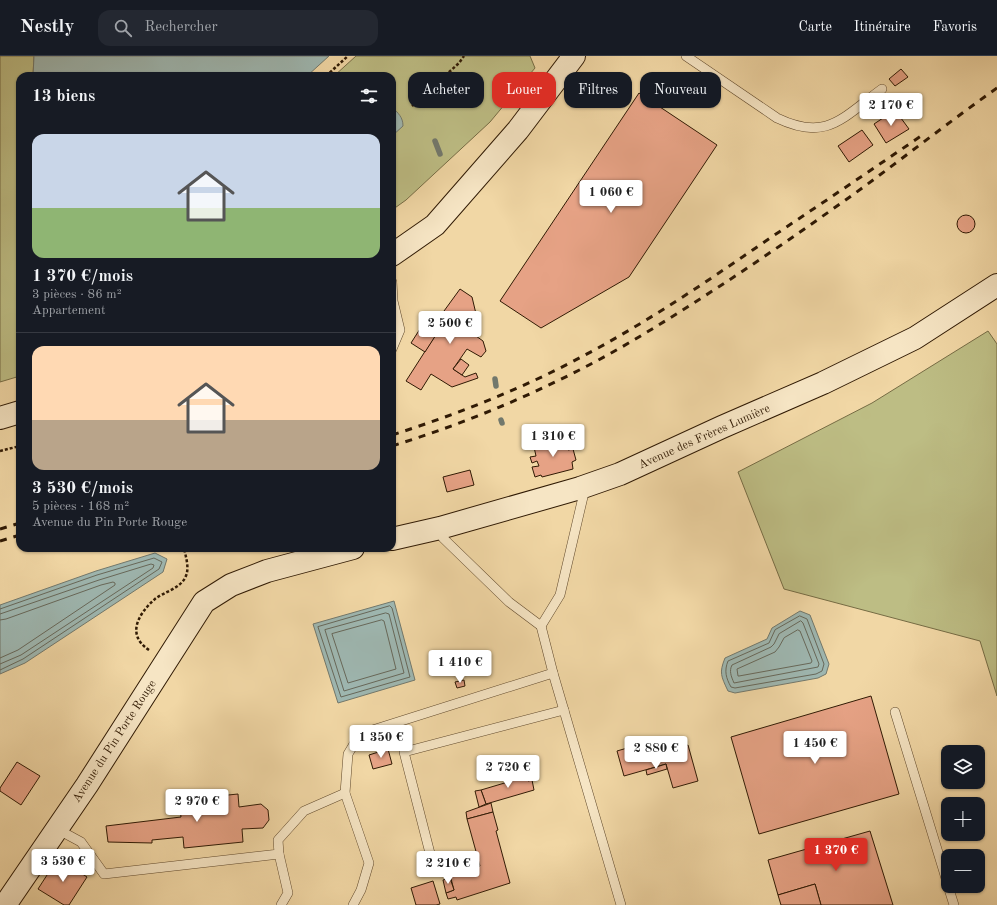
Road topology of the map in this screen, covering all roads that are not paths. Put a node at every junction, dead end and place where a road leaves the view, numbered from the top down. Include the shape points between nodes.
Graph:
1 (574, 56) edge
2 (686, 56) edge
3 (882, 89) dead end
4 (396, 252) edge
5 (997, 285) edge
6 (396, 316) edge
7 (396, 340) edge
8 (16, 413) edge
9 (0, 418) edge
10 (580, 488) junction
11 (440, 528) junction
12 (396, 538) edge
13 (338, 552) edge
14 (542, 626) junction
15 (553, 673) junction
16 (564, 710) junction
17 (895, 712) dead end
18 (346, 793) junction
19 (56, 829) junction
20 (279, 854) junction
21 (432, 861) dead end
22 (941, 863) edge
23 (950, 893) edge
24 (5, 905) edge
25 (281, 905) edge
26 (353, 905) edge
27 (622, 905) edge
28 (954, 905) edge

1 - 4 street via 518,130 435,225
2 - 3 lane via 777,118 807,128 822,128 835,123
5 - 10 street, Avenue des Frères Lumière via 915,338 858,366 620,474
6 - 7 lane via 400,330
8 - 9 street
10 - 11 street, Avenue des Frères Lumière
10 - 14 lane via 583,496 560,596
11 - 12 street, Avenue des Frères Lumière
11 - 14 lane via 443,538 509,602
13 - 19 street, Avenue du Pin Porte Rouge via 267,571 231,585 204,602
14 - 15 lane
15 - 16 lane
15 - 18 lane via 360,734 348,754
16 - 21 lane via 404,752
16 - 27 lane
17 - 22 lane
18 - 20 lane via 304,811 278,840
18 - 26 lane via 369,863 361,890
19 - 20 lane via 82,842 104,874
19 - 24 street, Avenue du Pin Porte Rouge
20 - 25 lane via 288,893
23 - 28 lane

